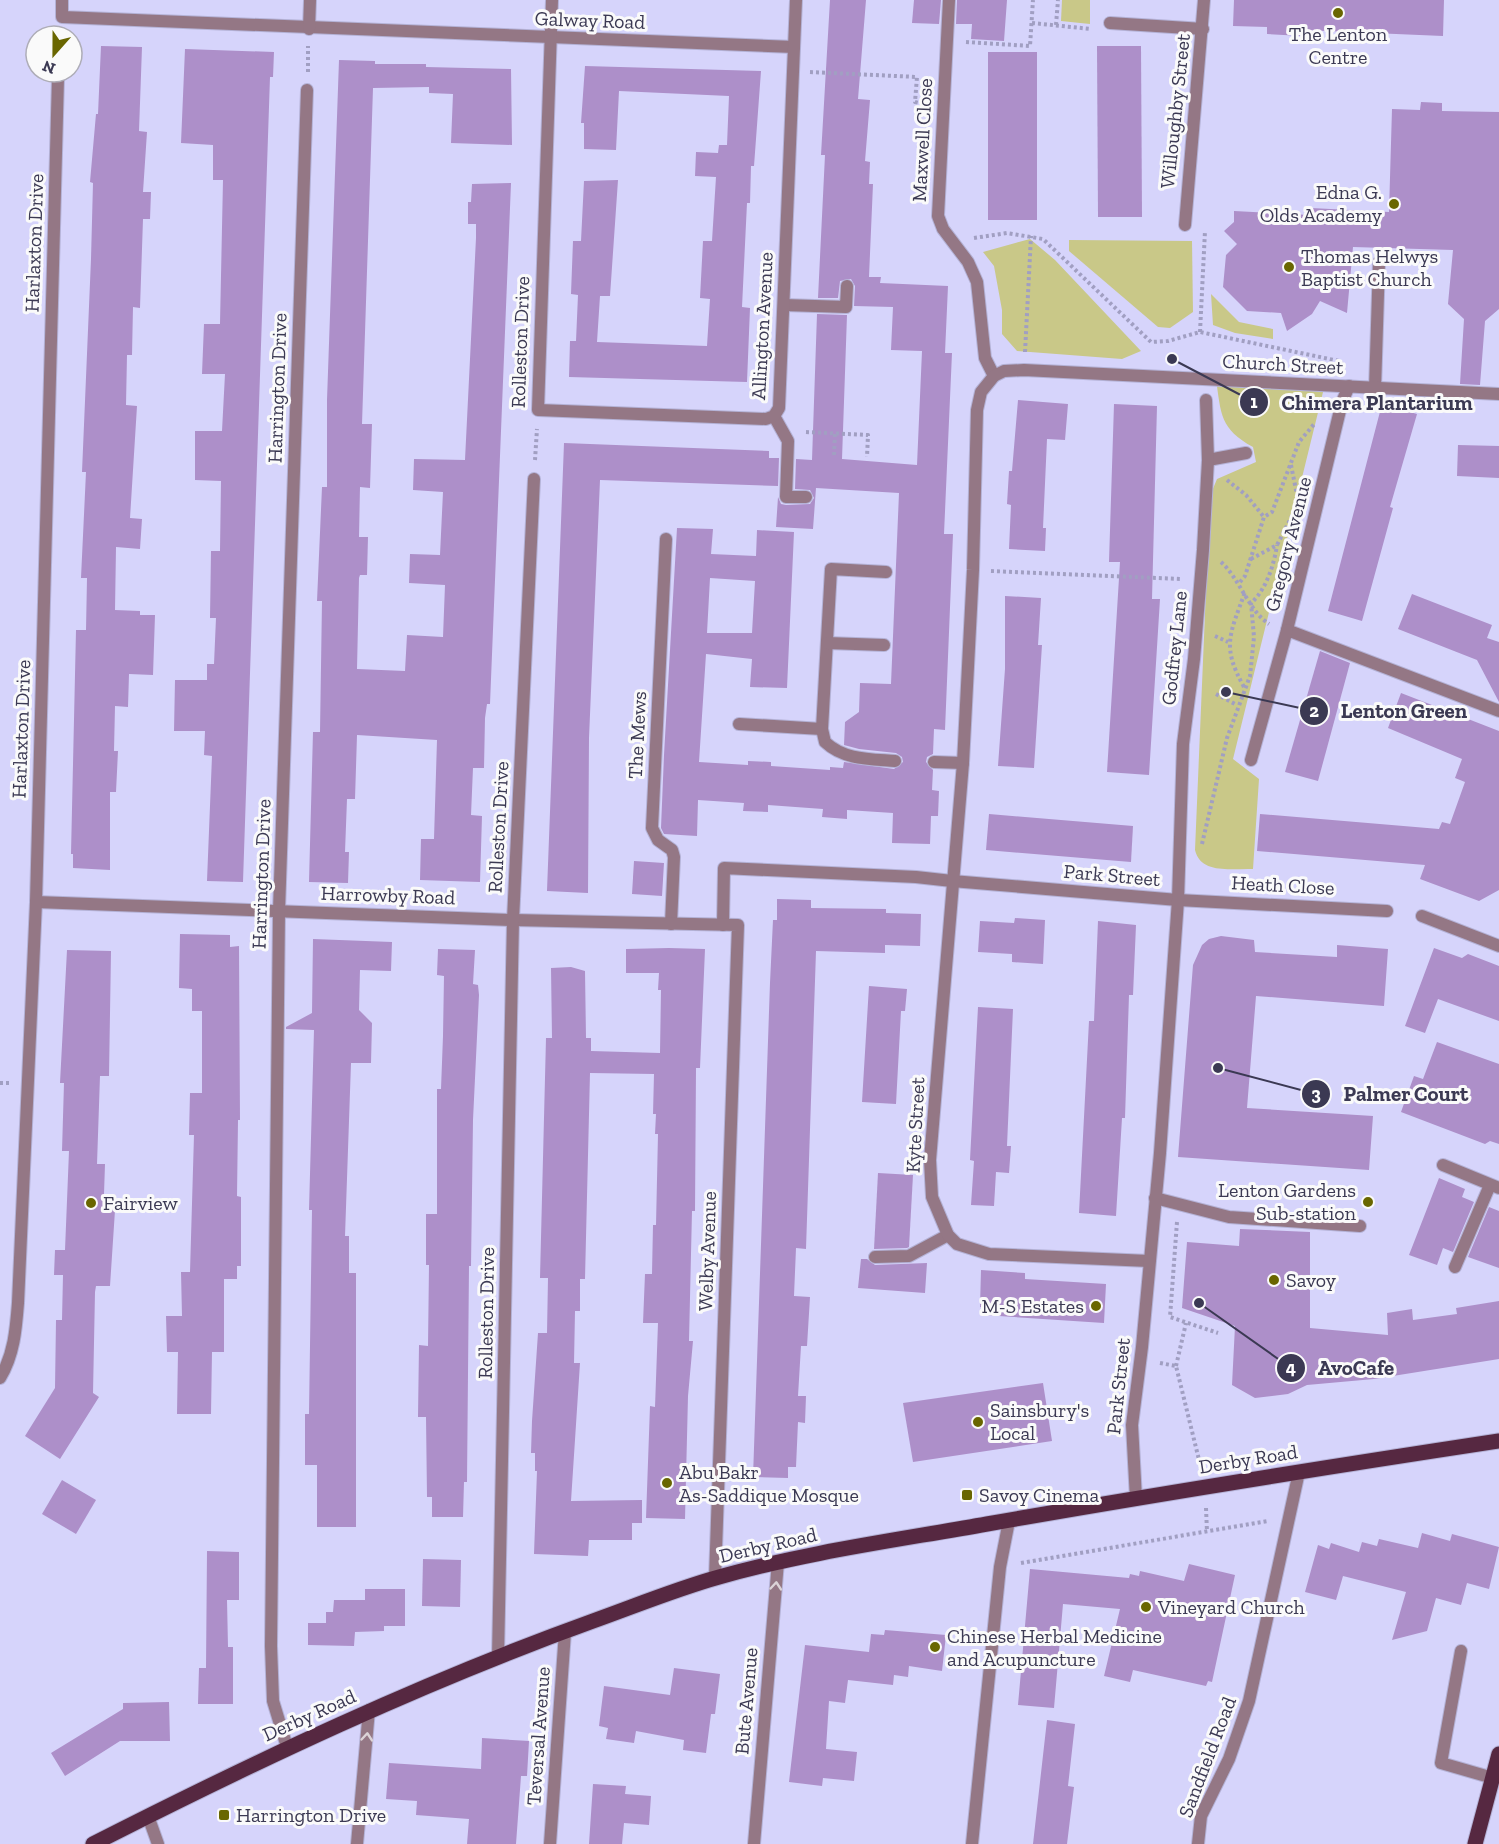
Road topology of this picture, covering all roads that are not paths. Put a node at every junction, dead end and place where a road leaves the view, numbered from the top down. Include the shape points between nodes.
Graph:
1 (62, 0) edge
2 (310, 0) edge
3 (552, 0) edge
4 (796, 0) edge
5 (949, 0) edge
6 (1204, 0) edge
7 (1110, 23) dead end
8 (309, 29) junction
9 (1203, 29) junction
10 (550, 38) junction
11 (794, 47) junction
12 (58, 84) edge
13 (307, 90) road end
14 (1185, 225) dead end
15 (1379, 262) dead end
16 (847, 286) dead end
17 (784, 305) junction
18 (994, 376) junction
19 (1349, 386) junction
20 (1375, 389) junction
21 (1499, 394) edge
22 (1206, 400) dead end
23 (538, 410) joint
24 (774, 416) junction
25 (1246, 453) dead end
26 (1208, 460) junction
27 (534, 479) road end
28 (806, 497) dead end
29 (666, 539) dead end
30 (886, 572) dead end
31 (1287, 630) junction
32 (827, 643) junction
33 (884, 645) dead end
34 (1499, 711) edge
35 (739, 724) dead end
36 (822, 729) junction
37 (895, 760) dead end
38 (1251, 760) dead end
39 (934, 762) dead end
40 (963, 764) junction
41 (952, 881) junction
42 (1178, 900) junction
43 (36, 902) junction
44 (279, 911) junction
45 (1387, 911) dead end
46 (1422, 916) dead end
47 (513, 920) junction
48 (671, 924) junction
49 (723, 925) junction
50 (738, 925) joint
51 (1499, 946) edge
52 (1443, 1165) dead end
53 (1495, 1186) edge
54 (1155, 1198) junction
55 (1360, 1226) dead end
56 (948, 1235) junction
57 (875, 1257) dead end
58 (1149, 1261) junction
59 (1455, 1267) dead end
60 (0, 1378) edge
61 (1499, 1440) edge
62 (1299, 1472) junction
63 (1136, 1499) junction
64 (1009, 1521) junction
65 (778, 1562) junction
66 (715, 1578) junction
67 (565, 1632) junction
68 (1461, 1651) dead end
69 (498, 1657) junction
70 (369, 1710) junction
71 (286, 1747) junction
72 (1499, 1754) edge
73 (1492, 1778) junction
74 (148, 1816) junction
75 (93, 1844) edge
76 (158, 1844) edge
77 (357, 1844) edge
78 (550, 1844) edge
79 (754, 1844) edge
80 (972, 1844) edge
81 (1198, 1844) edge
82 (1475, 1844) edge

1 - 8 street, Galway Road via 62,17
2 - 8 street
3 - 10 street, Rolleston Drive
4 - 11 street, Allington Avenue
5 - 18 street, Maxwell Close via 938,216 977,282 986,358
6 - 9 street, Willoughby Street
7 - 9 street
8 - 10 street, Galway Road
9 - 14 street, Willoughby Street
10 - 11 street, Galway Road
10 - 23 street, Rolleston Drive
11 - 17 street, Allington Avenue
12 - 43 street, Harlaxton Drive
13 - 44 street, Harrington Drive
15 - 20 street
16 - 17 street via 846,307
17 - 24 street, Allington Avenue via 779,408
18 - 19 street, Church Street via 1024,370
18 - 40 street via 981,392 977,410
19 - 20 street, Church Street
19 - 31 street, Gregory Avenue via 1341,402
20 - 21 street, Church Street
22 - 26 street, Godfrey Lane
23 - 24 street, Allington Avenue via 766,419
24 - 28 street via 788,441 786,497
25 - 26 street
26 - 42 street, Godfrey Lane via 1194,659 1183,744
27 - 47 street, Rolleston Drive
29 - 48 street, The Mews via 652,828 674,857
30 - 32 street via 831,569
31 - 34 street, Gregory Avenue
31 - 38 street
32 - 33 street
32 - 36 street
35 - 36 street
36 - 37 street via 825,742 843,754
39 - 40 street
40 - 41 street
41 - 42 street, Park Street
41 - 49 street, Park Street via 724,868
41 - 56 street, Kyte Street via 930,1160 932,1197
42 - 45 street, Heath Close
42 - 54 street, Park Street
43 - 44 street, Harrowby Road
43 - 60 street, Harlaxton Drive via 18,1303 15,1337
44 - 47 street, Harrowby Road
44 - 71 street, Harrington Drive via 271,1646 273,1701
46 - 51 street
47 - 48 street, Harrowby Road
47 - 69 street, Rolleston Drive
48 - 49 street, Harrowby Road
49 - 50 street, Harrowby Road
50 - 66 street, Welby Avenue
52 - 53 street
53 - 59 street
54 - 55 street via 1229,1217
54 - 58 street, Park Street
56 - 57 street via 909,1256
56 - 58 street via 957,1244 989,1254
58 - 63 street, Park Street via 1132,1425
61 - 62 main road, Derby Road
62 - 63 main road, Derby Road
62 - 81 street, Sandfield Road via 1250,1701 1229,1759 1201,1816
63 - 64 main road, Derby Road
64 - 65 main road, Derby Road
64 - 80 street via 1000,1567
65 - 66 main road, Derby Road
79 -> 65 street, Bute Avenue
66 - 67 main road, Derby Road
67 - 69 main road, Derby Road
67 - 78 street, Teversal Avenue
68 - 73 street via 1441,1763
69 - 70 main road, Derby Road
70 - 71 main road, Derby Road
77 -> 70 street
71 - 74 main road, Derby Road
72 - 73 main road
73 - 82 main road
74 - 75 main road, Derby Road
74 - 76 street

